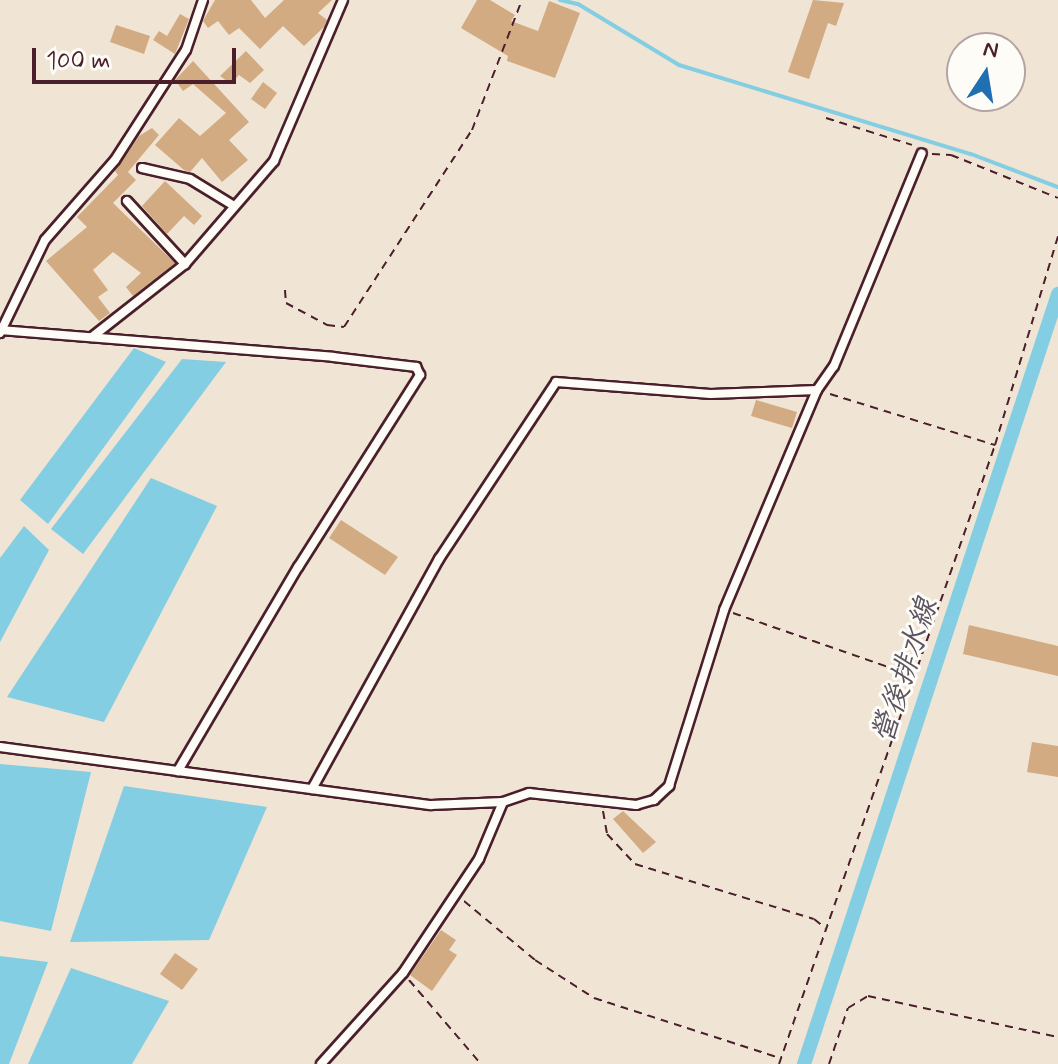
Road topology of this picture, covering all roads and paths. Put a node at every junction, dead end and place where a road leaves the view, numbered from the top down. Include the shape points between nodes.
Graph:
1 (203, 0) edge
2 (343, 0) edge
3 (522, 0) edge
4 (826, 118) dead end
5 (922, 153) junction
6 (142, 168) dead end
7 (1058, 198) edge
8 (127, 201) dead end
9 (234, 206) junction
10 (1058, 236) edge
11 (185, 264) junction
12 (285, 290) dead end
13 (1, 331) edge
14 (92, 337) junction
15 (817, 390) junction
16 (995, 445) junction
17 (724, 610) junction
18 (914, 676) junction
19 (0, 747) edge
20 (178, 771) junction
21 (312, 789) junction
22 (602, 801) junction
23 (503, 802) junction
24 (456, 895) junction
25 (826, 929) junction
26 (403, 973) junction
27 (1058, 1037) edge
28 (781, 1058) junction
29 (321, 1064) edge
30 (481, 1064) edge
31 (779, 1064) edge
32 (829, 1064) edge

1 - 13 lane via 186,50 115,160 45,240
2 - 9 lane via 274,161
3 - 12 path via 472,130 344,327 327,325 286,303
4 - 5 path via 905,140
5 - 7 path via 951,155
5 - 15 lane via 834,366
6 - 9 lane via 190,179
8 - 11 lane
9 - 11 lane
10 - 16 path
11 - 14 lane
13 - 14 lane
14 - 20 lane via 333,357 416,367 420,375
15 - 16 path
15 - 17 lane
15 - 21 lane via 711,394 556,382 439,559
16 - 18 path
17 - 18 path
17 - 22 lane via 669,786 654,800 636,805
18 - 25 path
19 - 20 lane
20 - 21 lane
21 - 23 lane via 431,805
22 - 23 lane via 529,793
22 - 25 path via 607,834 635,864 814,919
23 - 24 lane
24 - 26 lane
24 - 28 path via 535,960 594,998
25 - 28 path
26 - 29 lane
26 - 30 path
27 - 32 path via 868,996 848,1008
28 - 31 path

